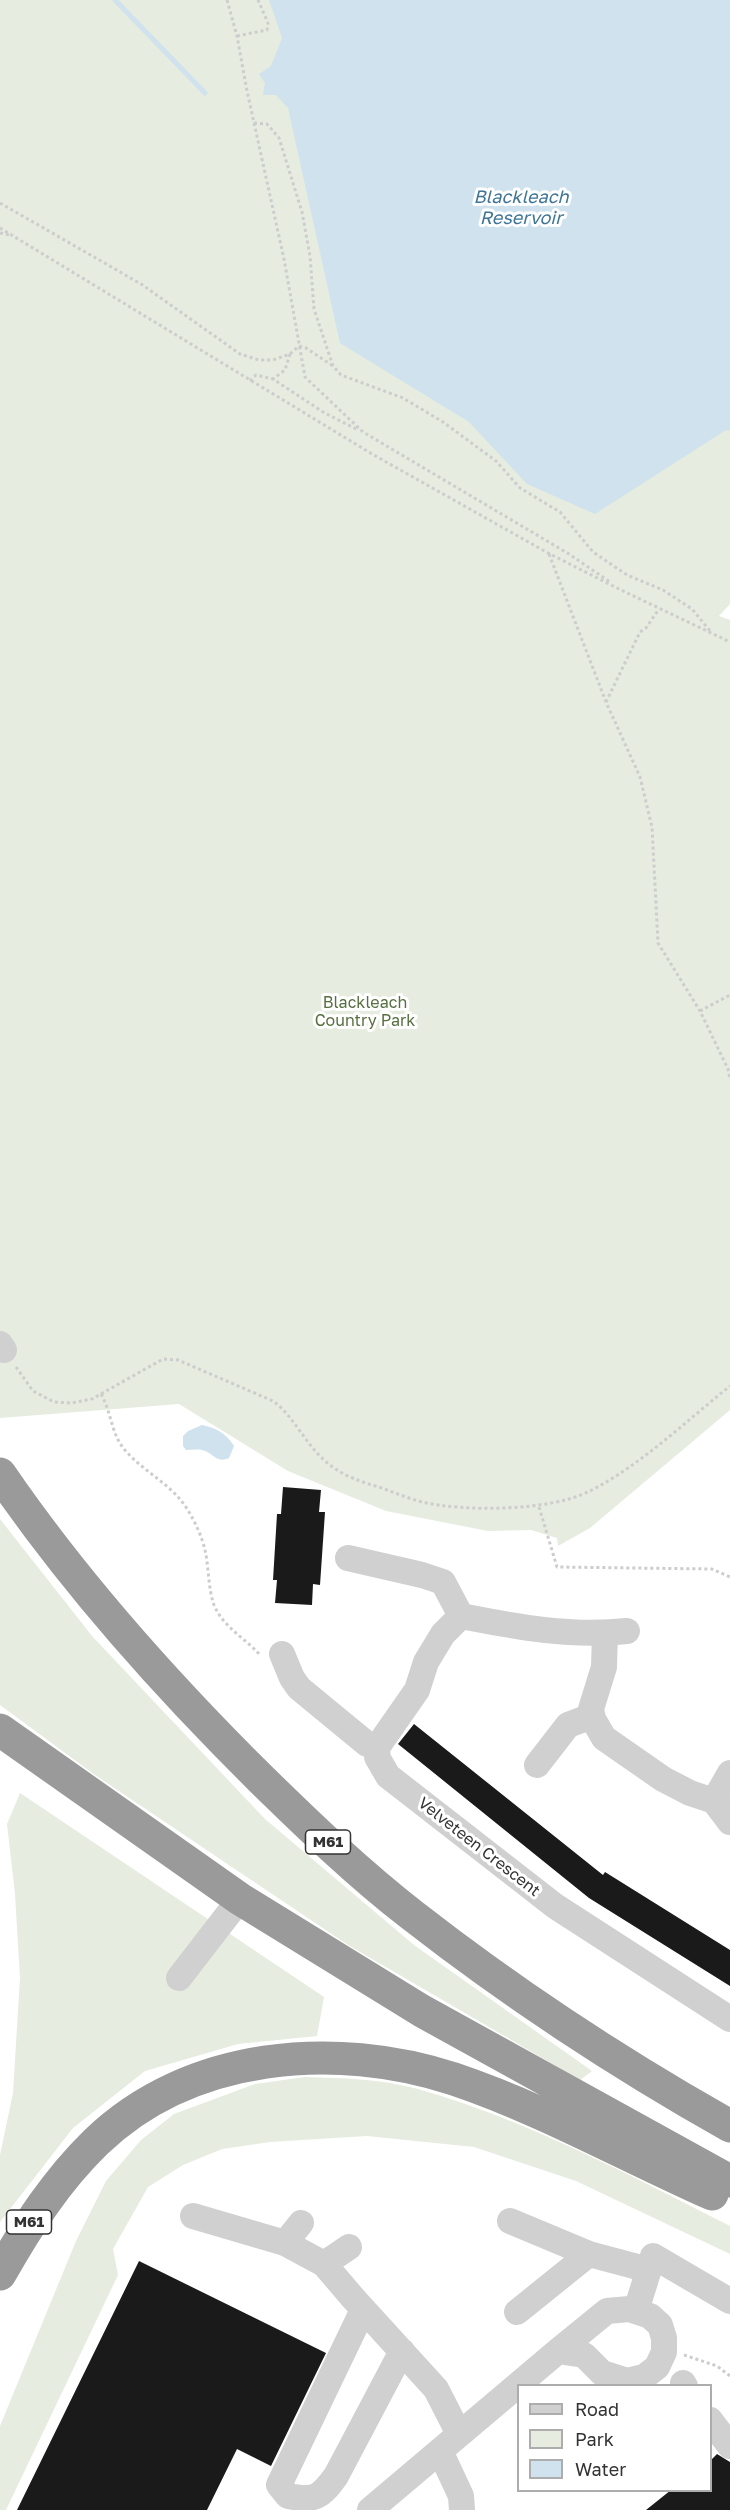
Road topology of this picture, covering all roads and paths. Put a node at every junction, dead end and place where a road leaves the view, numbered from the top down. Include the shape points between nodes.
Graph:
1 (227, 0) edge
2 (258, 0) edge
3 (237, 36) junction
4 (254, 123) junction
5 (0, 203) edge
6 (0, 228) edge
7 (0, 233) edge
8 (14, 236) junction
9 (299, 346) junction
10 (290, 354) junction
11 (333, 366) junction
12 (273, 380) junction
13 (250, 381) junction
14 (363, 432) junction
15 (548, 553) junction
16 (621, 590) junction
17 (660, 609) junction
18 (712, 634) junction
19 (730, 642) edge
20 (606, 702) junction
21 (730, 995) edge
22 (700, 1011) junction
23 (730, 1079) edge
24 (2, 1347) edge
25 (730, 1386) edge
26 (101, 1394) junction
27 (0, 1474) edge
28 (539, 1507) junction
29 (348, 1558) dead end
30 (730, 1577) edge
31 (461, 1616) junction
32 (271, 1655) joint
33 (592, 1716) junction
34 (0, 1730) edge
35 (378, 1746) junction
36 (537, 1765) dead end
37 (730, 1773) edge
38 (714, 1801) junction
39 (730, 1822) edge
40 (240, 1899) junction
41 (179, 1978) dead end
42 (730, 2019) edge
43 (730, 2126) edge
44 (730, 2181) edge
45 (730, 2202) edge
46 (194, 2216) dead end
47 (510, 2221) dead end
48 (302, 2223) dead end
49 (285, 2243) junction
50 (350, 2247) dead end
51 (589, 2254) junction
52 (324, 2264) junction
53 (649, 2270) junction
54 (0, 2274) edge
55 (730, 2301) edge
56 (363, 2310) junction
57 (636, 2311) junction
58 (517, 2312) dead end
59 (402, 2351) junction
60 (558, 2351) junction
61 (664, 2352) junction
62 (730, 2376) edge
63 (519, 2384) edge
64 (517, 2385) edge
65 (712, 2421) edge
66 (459, 2434) junction
67 (730, 2446) edge
68 (440, 2451) junction
69 (370, 2510) edge
70 (462, 2510) edge

1 - 3 path
2 - 3 path via 267,30
3 - 4 path
4 - 9 path
4 - 11 path via 267,124 279,138 302,212 314,309
5 - 10 path via 141,284 240,354 259,360
6 - 8 path
7 - 8 path
8 - 13 path
9 - 10 path
9 - 11 path
9 - 14 path via 305,377
10 - 12 path via 285,370
11 - 18 path via 341,375 403,398 443,422 495,461 520,488 560,512 593,552 692,609
12 - 13 path via 256,375
12 - 14 path
13 - 15 path
14 - 16 path via 569,554
15 - 16 path
15 - 20 path
16 - 17 path
17 - 18 path
17 - 20 path via 640,632
18 - 19 path
20 - 22 path via 640,777 652,827 658,943
21 - 22 path
22 - 23 path
24 - 26 path via 33,1391 54,1402 71,1403
25 - 28 path via 620,1474 586,1493
26 - 28 path via 163,1359 178,1360 273,1401 284,1409 311,1447 353,1479 423,1502 478,1508
26 - 32 path via 122,1447 166,1484 189,1511 205,1549 214,1605 224,1622
27 - 43 highway, M61 via 129,1641 307,1824 411,1914 508,1986
28 - 30 path via 557,1567 712,1569
29 - 31 street via 443,1582
31 - 33 street via 533,1630 589,1635 616,1632
31 - 35 street via 443,1634 426,1662 417,1690
32 - 35 street via 299,1688 367,1744
33 - 36 street via 568,1725
33 - 38 street via 604,1738 663,1779
34 - 40 highway
35 - 42 street, Velveteen Crescent via 377,1757 388,1776 555,1906
37 - 38 street
38 - 39 street
40 - 41 street
40 - 44 highway via 422,2012
45 - 54 highway, M61 via 544,2115 454,2079 340,2057 284,2060 224,2070 173,2089 132,2113 97,2141 65,2175 28,2224
46 - 49 street
47 - 51 street
48 - 49 street
49 - 52 street
50 - 52 street
51 - 53 street
51 - 58 street
52 - 56 street
53 - 55 street via 653,2256
53 - 57 street
56 - 59 street
56 - 59 street via 279,2485 288,2496 305,2499 323,2494
57 - 60 street via 629,2308 607,2312
57 - 61 street via 660,2325
59 - 66 street via 436,2389
60 - 61 street via 584,2355 602,2373 627,2381 644,2377 657,2367
60 - 63 street
61 - 62 path via 717,2366
64 - 66 street
65 - 67 street
66 - 68 street
68 - 69 street
68 - 70 street via 461,2496

